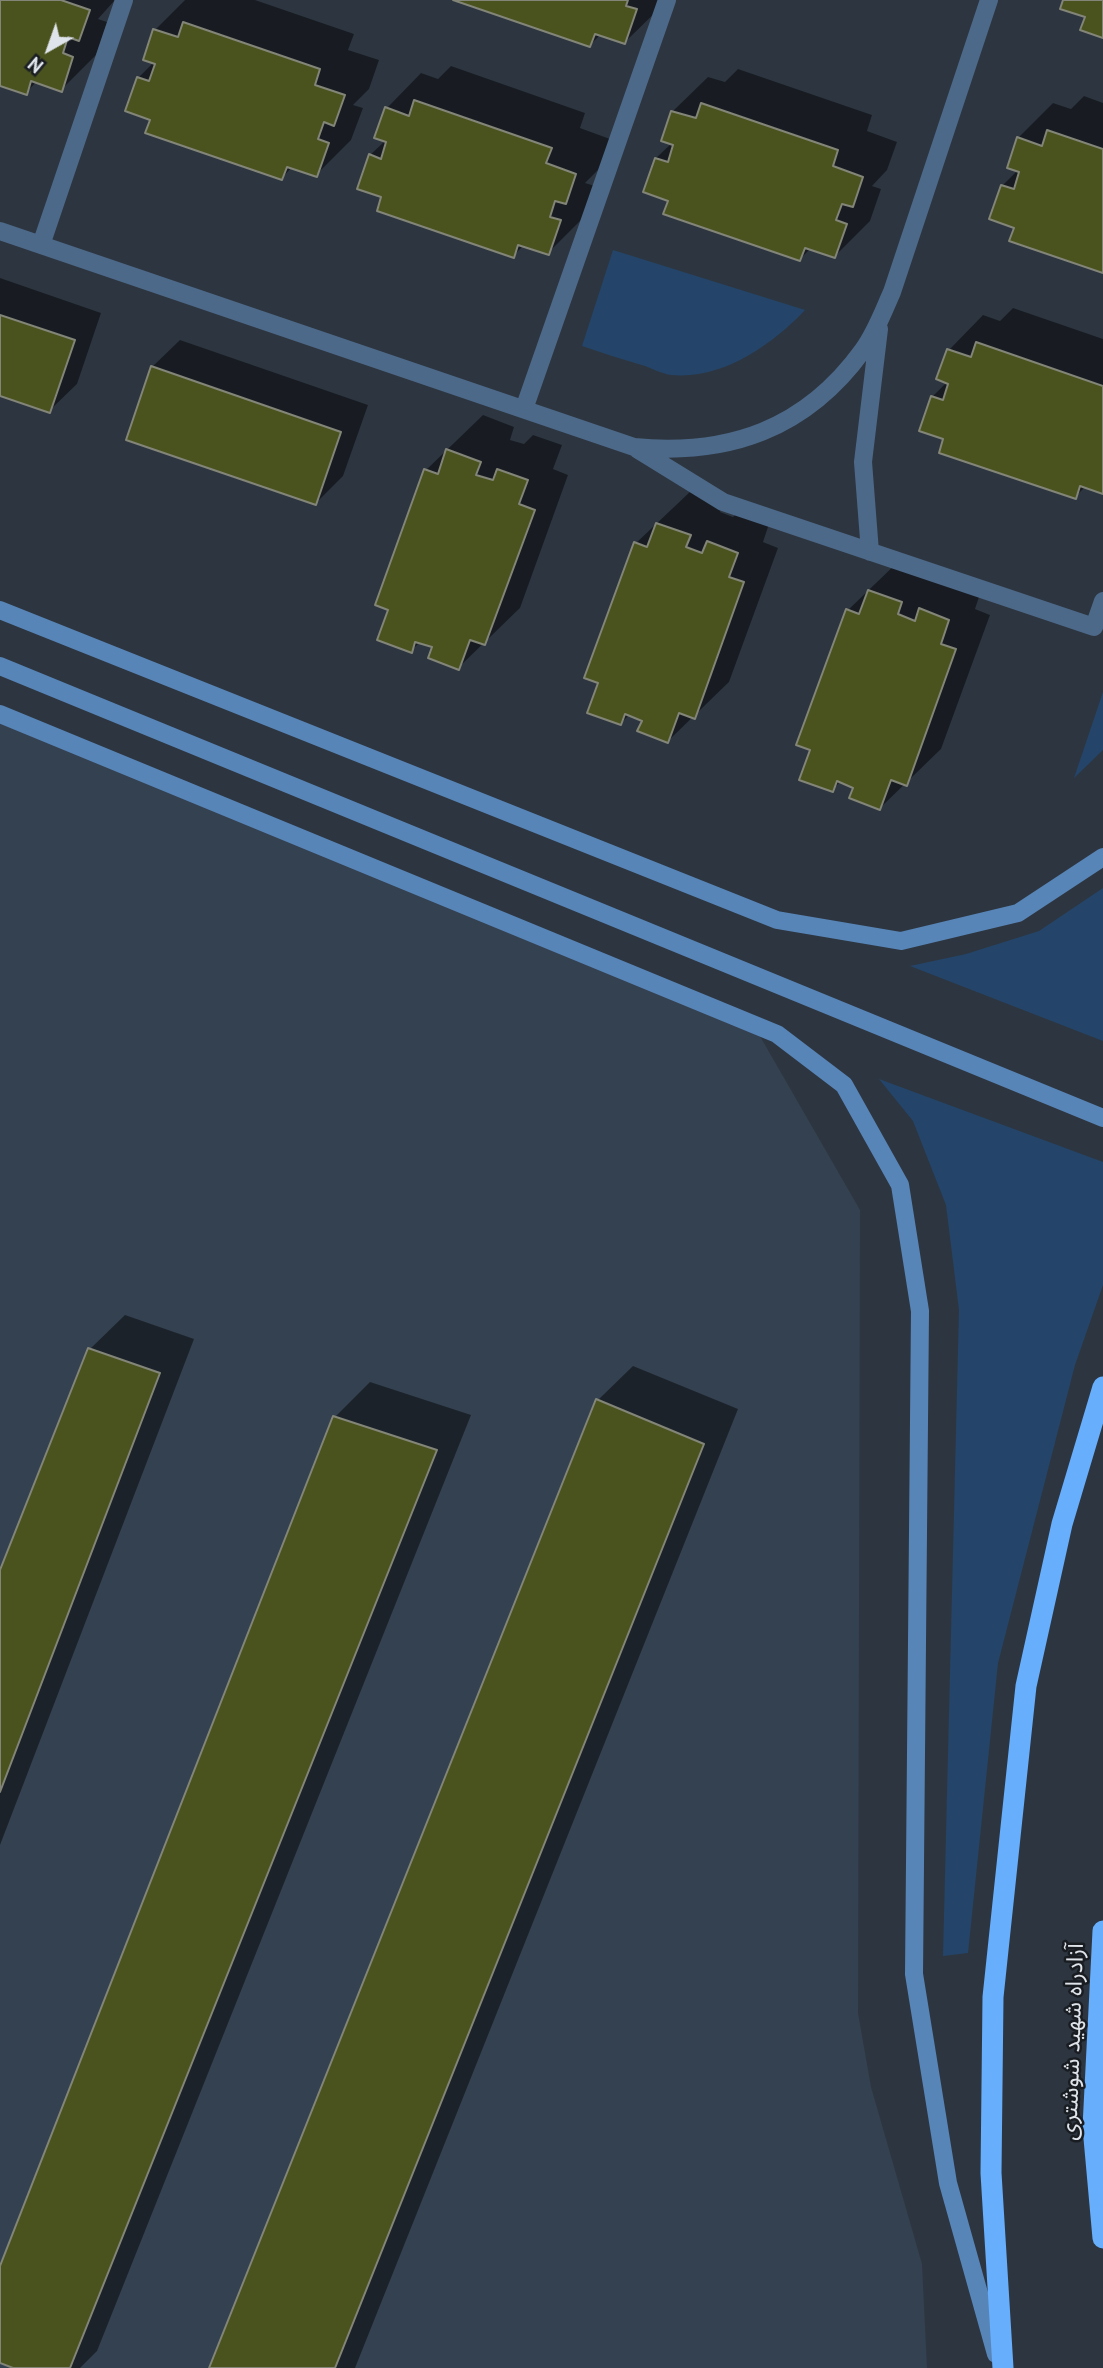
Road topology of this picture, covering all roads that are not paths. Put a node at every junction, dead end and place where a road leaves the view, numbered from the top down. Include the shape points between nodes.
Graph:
1 (124, 0) edge
2 (667, 0) edge
3 (989, 0) edge
4 (0, 231) edge
5 (41, 245) junction
6 (880, 321) junction
7 (524, 409) junction
8 (634, 447) junction
9 (870, 552) junction
10 (1103, 601) edge
11 (0, 610) edge
12 (0, 666) edge
13 (0, 714) edge
14 (1103, 857) edge
15 (1103, 1118) edge
16 (1103, 1387) edge
17 (1103, 1931) edge
18 (1103, 2238) edge
19 (1002, 2368) edge

1 - 5 street
2 - 7 street
3 - 6 street
4 - 5 street
5 - 7 street
6 - 8 street via 865,348 824,394 768,429 703,448
6 - 9 street via 863,462
7 - 8 street
8 - 9 street via 723,502
9 - 10 street via 1094,627
11 - 14 street via 777,920 901,941 1018,913
12 - 15 street
13 - 19 street via 777,1034 844,1085 900,1185 920,1311 914,1974 948,2183
16 - 19 highway via 1062,1524 1026,1686 1004,1886 993,1997 991,2159
17 - 18 highway, آزادراه شهید شوشتری via 1093,2127

